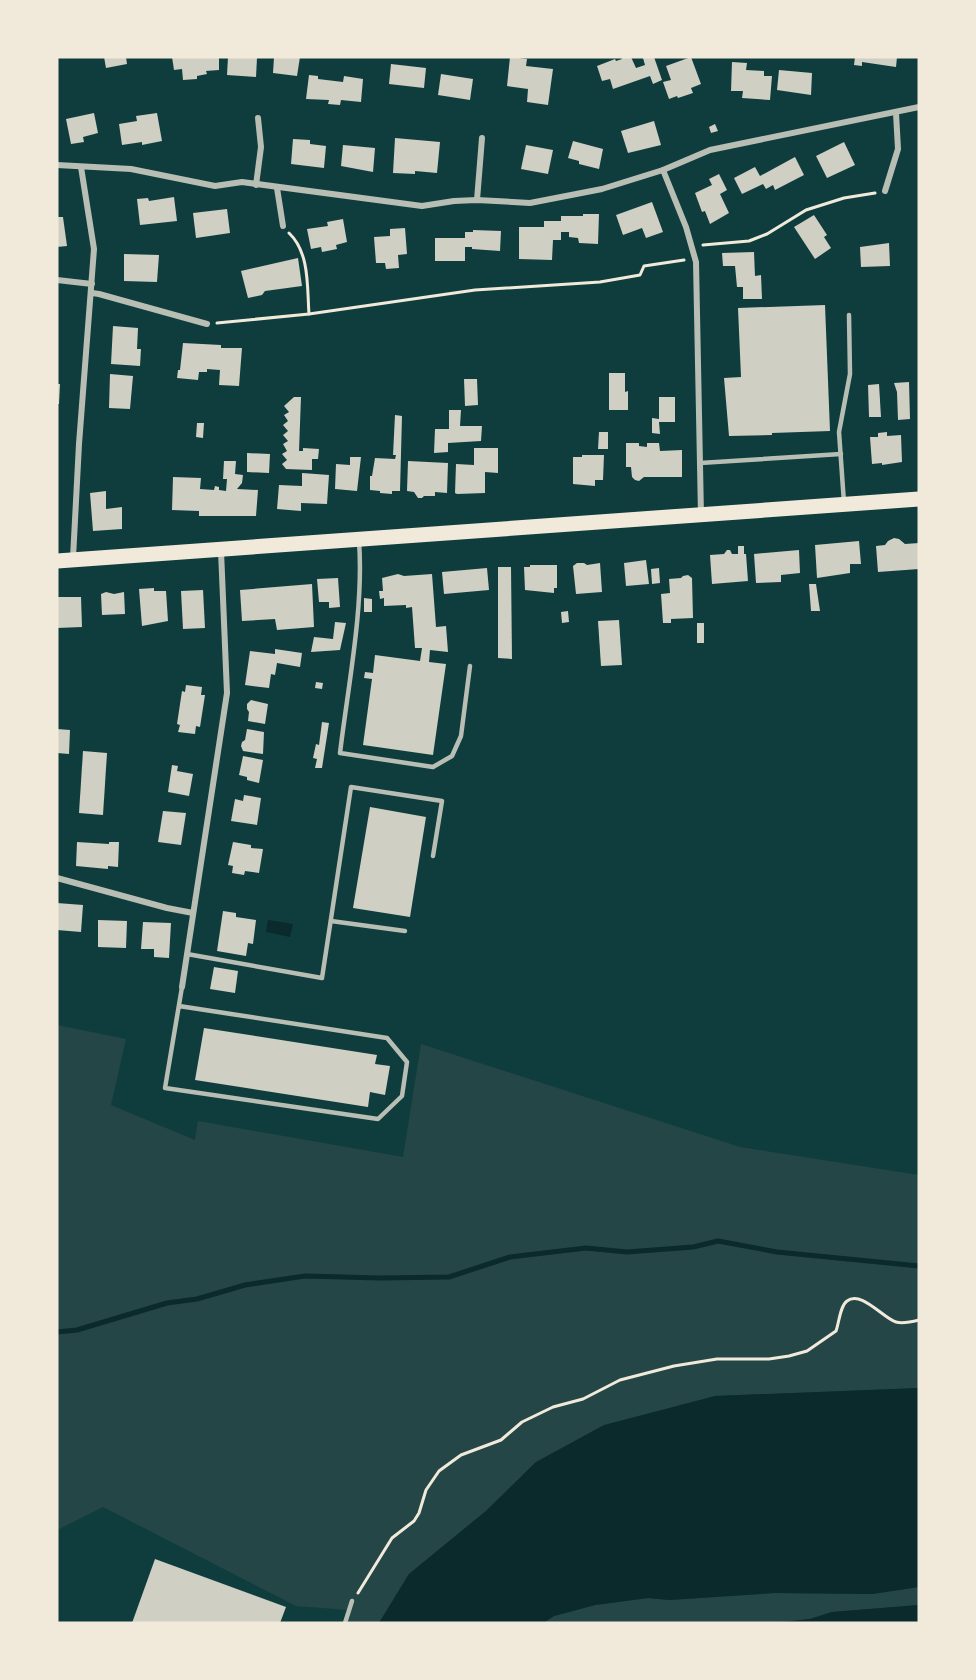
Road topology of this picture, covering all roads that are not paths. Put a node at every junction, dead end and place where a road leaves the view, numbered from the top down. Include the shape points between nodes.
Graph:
1 (919, 107) edge
2 (896, 113) junction
3 (258, 118) dead end
4 (482, 138) dead end
5 (57, 165) edge
6 (81, 167) junction
7 (663, 170) junction
8 (256, 185) junction
9 (277, 188) junction
10 (885, 191) road end
11 (477, 200) junction
12 (283, 226) road end
13 (57, 280) edge
14 (92, 284) junction
15 (92, 293) junction
16 (849, 315) dead end
17 (207, 324) road end
18 (841, 454) junction
19 (700, 463) junction
20 (919, 500) edge
21 (844, 505) junction
22 (701, 516) junction
23 (359, 541) junction
24 (221, 551) junction
25 (57, 561) edge
26 (73, 562) junction
27 (470, 666) dead end
28 (433, 856) dead end
29 (57, 878) edge
30 (193, 913) junction
31 (331, 921) junction
32 (405, 932) dead end
33 (187, 954) junction
34 (182, 987) joint
35 (179, 1006) junction
36 (352, 1600) road end
37 (345, 1623) edge

1 - 2 street
2 - 7 street via 710,150
2 - 10 street via 898,149
3 - 8 street via 261,147
4 - 11 street
5 - 6 street
6 - 8 street via 131,169 215,186 242,182
6 - 14 street via 94,249
7 - 11 street via 602,189 530,203
7 - 19 street via 696,262
8 - 9 street
9 - 11 street via 422,206
9 - 12 street
13 - 14 street
14 - 15 street
15 - 17 street
15 - 26 street
16 - 18 lane via 850,374 839,432
18 - 19 lane
18 - 21 lane
19 - 22 street
20 - 21 main road
21 - 22 main road
22 - 23 main road
23 - 24 main road
23 - 27 lane via 358,609 340,753 433,768 452,756 461,736
24 - 26 main road
24 - 30 street via 227,693
25 - 26 main road
28 - 31 lane via 442,801 351,787
29 - 30 street
30 - 33 street
31 - 32 lane
31 - 33 lane via 322,978
33 - 34 street
34 - 35 lane
35 - 35 lane via 165,1088 378,1119 402,1096 407,1062 387,1038
36 - 37 lane

